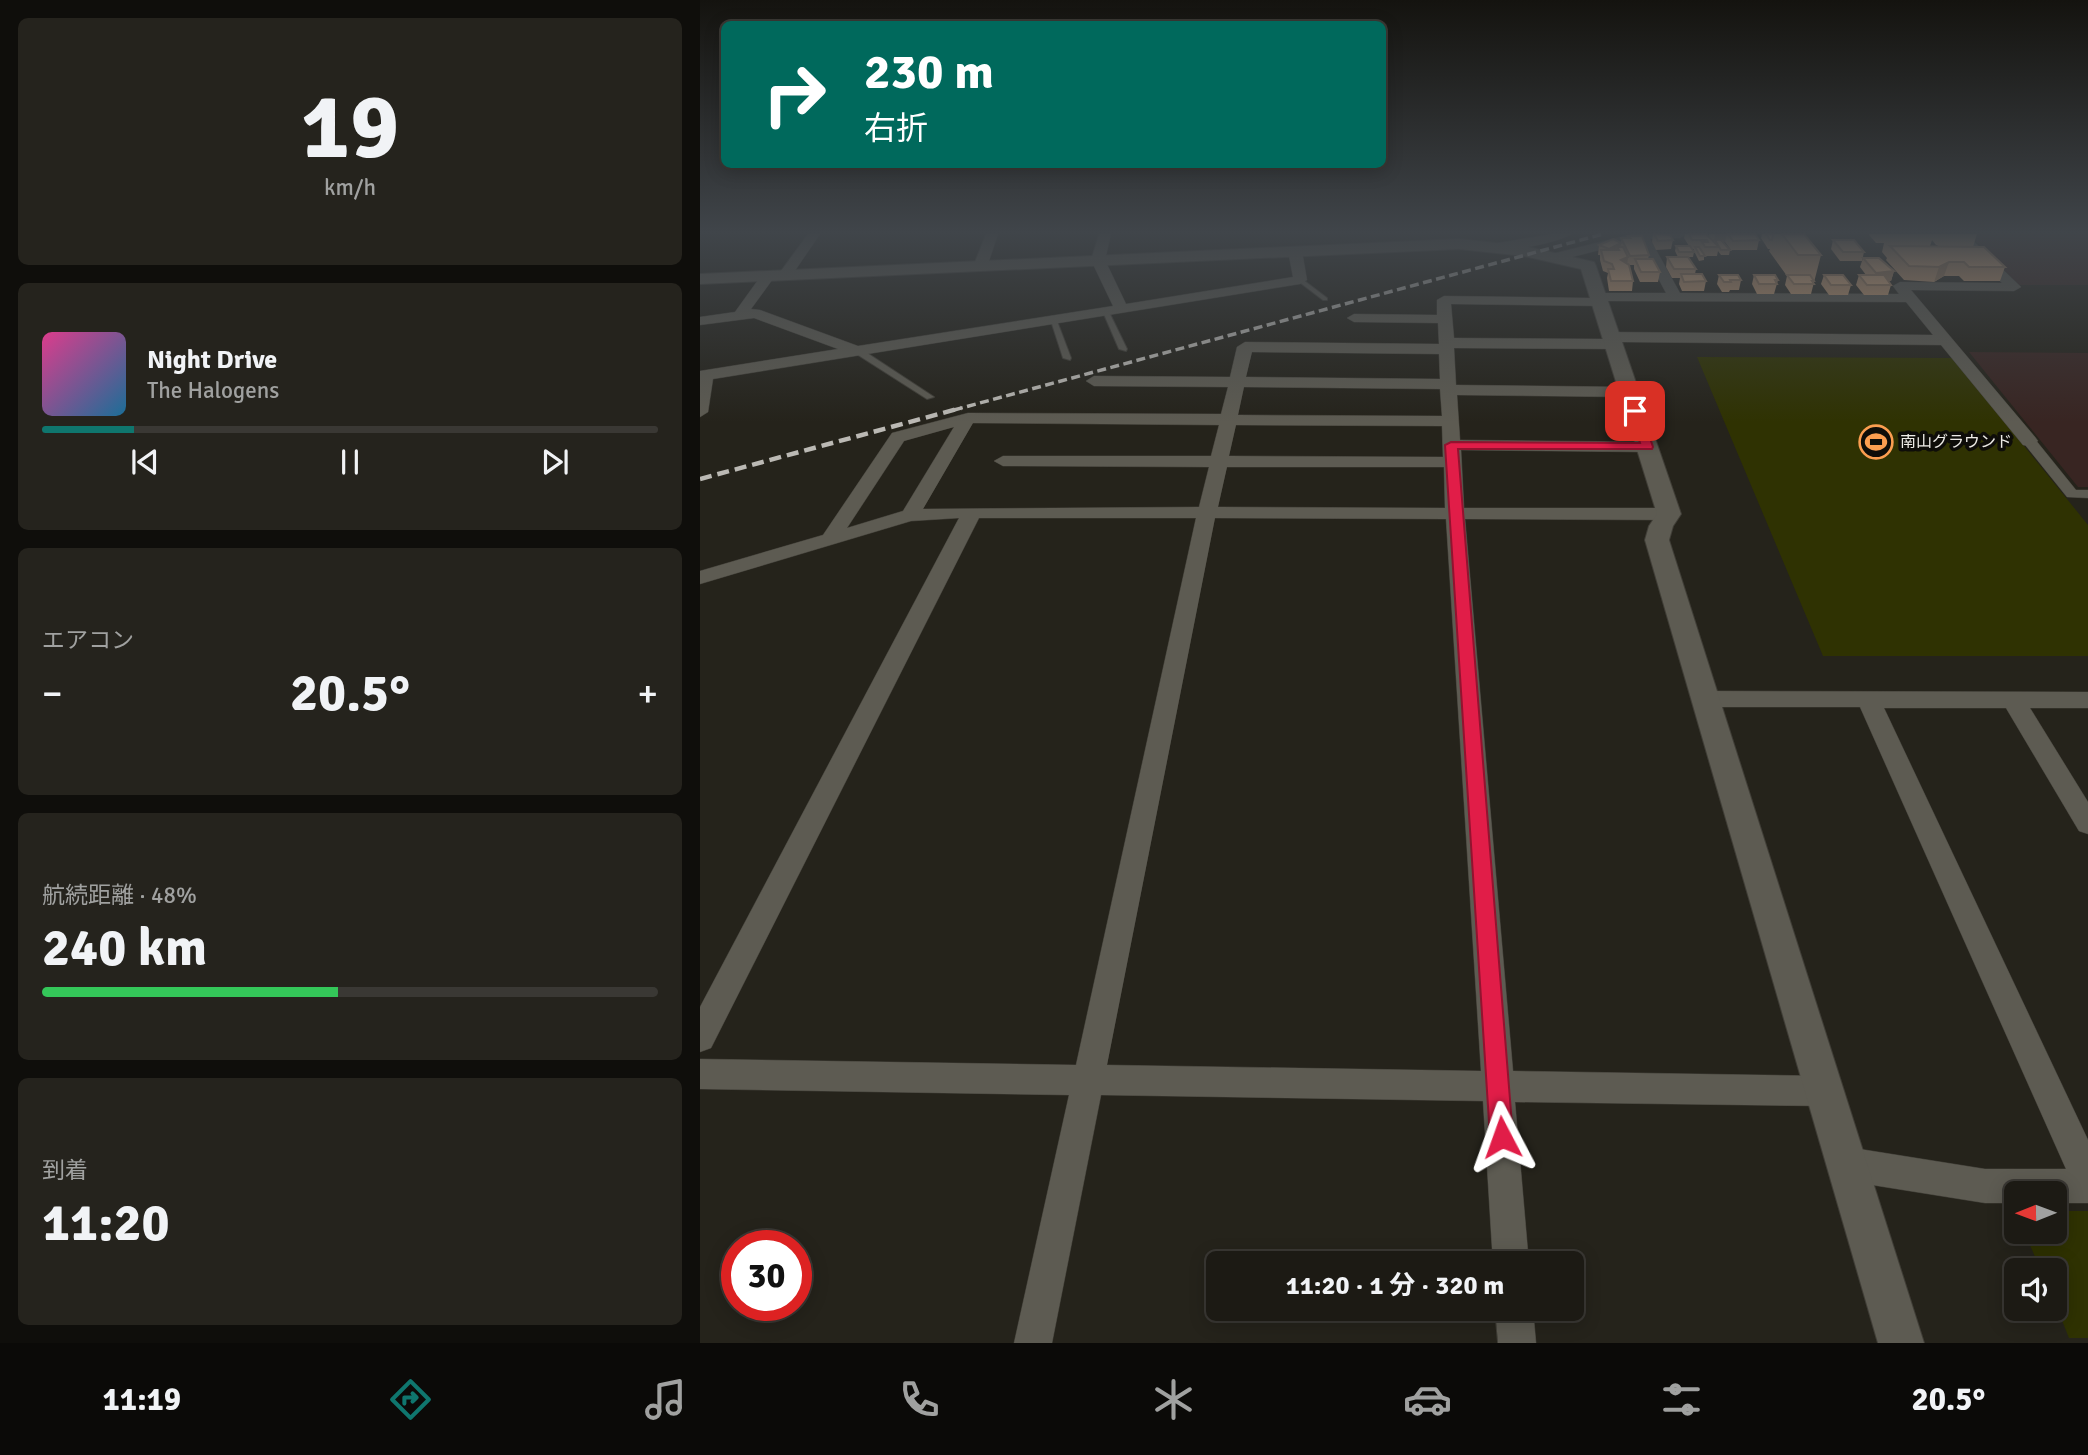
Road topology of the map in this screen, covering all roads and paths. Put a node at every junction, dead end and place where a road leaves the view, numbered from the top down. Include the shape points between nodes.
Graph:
1 (757, 297) edge
2 (1115, 297) edge
3 (1201, 297) edge
4 (1322, 297) edge
5 (1658, 297) edge
6 (1754, 297) edge
7 (1910, 298) joint
8 (1325, 299) dead end
9 (1599, 299) junction
10 (1122, 310) junction
11 (1106, 312) junction
12 (740, 315) junction
13 (1354, 318) dead end
14 (1444, 319) junction
15 (700, 321) edge
16 (1054, 321) junction
17 (1944, 340) junction
18 (1612, 341) junction
19 (1446, 346) junction
20 (1123, 349) dead end
21 (858, 351) junction
22 (1068, 358) dead end
23 (702, 376) edge
24 (1094, 381) dead end
25 (1237, 382) junction
26 (1448, 387) junction
27 (1629, 393) junction
28 (930, 397) dead end
29 (700, 412) edge
30 (968, 418) junction
31 (1228, 420) junction
32 (1450, 421) junction
33 (2029, 441) joint
34 (1647, 447) junction
35 (1452, 454) junction
36 (1003, 461) dead end
37 (1219, 462) junction
38 (2088, 494) edge
39 (972, 512) junction
40 (1207, 513) junction
41 (1455, 513) junction
42 (1669, 514) junction
43 (910, 515) junction
44 (830, 539) junction
45 (700, 578) edge
46 (1705, 699) junction
47 (1868, 699) junction
48 (2013, 700) junction
49 (2088, 700) edge
50 (2088, 824) edge
51 (700, 1038) edge
52 (700, 1073) edge
53 (1090, 1079) junction
54 (1498, 1086) junction
55 (1825, 1091) junction
56 (1847, 1164) junction
57 (2088, 1178) edge
58 (2088, 1186) edge
59 (1510, 1251) edge
60 (1515, 1321) edge
61 (1033, 1343) edge
62 (1517, 1343) edge
63 (1901, 1343) edge

1 - 12 street
2 - 10 street
3 - 10 street
4 - 8 lane
5 - 9 street
6 - 7 street
7 - 17 street
9 - 14 street via 1444,300
9 - 18 street
10 - 11 street
11 - 16 street
11 - 20 lane
12 - 15 street
12 - 21 street via 755,313
13 - 14 street
14 - 19 street
16 - 21 street
16 - 22 lane
17 - 18 street
17 - 33 street
18 - 19 street
18 - 27 street
19 - 25 street via 1245,347
19 - 26 street
21 - 23 street
21 - 28 lane
23 - 29 street
24 - 25 street
25 - 26 street
25 - 31 street
26 - 27 street
26 - 32 street
27 - 34 street
30 - 31 street
30 - 43 street
30 - 44 street via 898,437
31 - 32 street
31 - 37 street
32 - 35 street
33 - 38 street via 2072,494
34 - 35 street
34 - 42 street
35 - 37 street
35 - 41 street
36 - 37 street
37 - 40 street
39 - 40 street
39 - 43 street
39 - 51 street
40 - 41 street
40 - 53 street
41 - 42 street
41 - 54 street
42 - 46 street via 1657,540
43 - 44 street
44 - 45 street
46 - 47 street
46 - 55 street
47 - 48 street
47 - 57 street
48 - 49 street
48 - 50 street
52 - 53 street
53 - 54 street
53 - 61 street
54 - 55 street
54 - 59 street
55 - 56 street
56 - 58 street via 1984,1186
56 - 63 street
60 - 62 street

